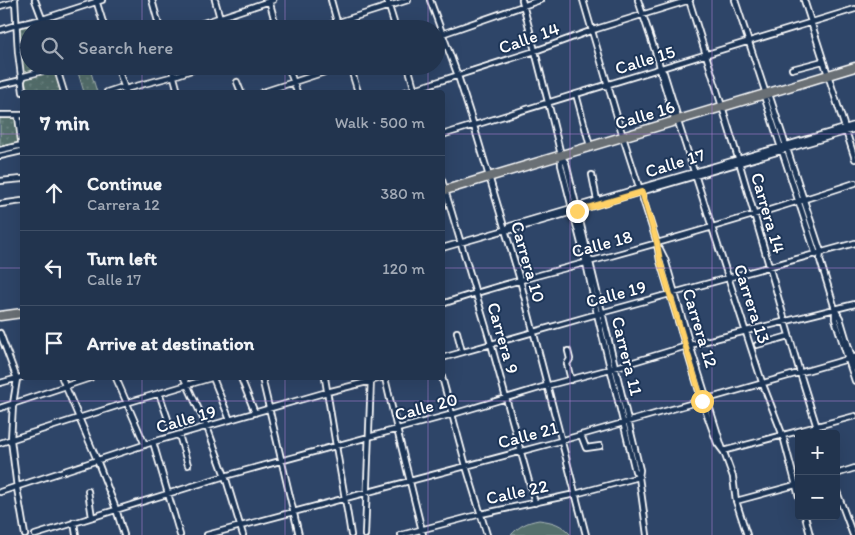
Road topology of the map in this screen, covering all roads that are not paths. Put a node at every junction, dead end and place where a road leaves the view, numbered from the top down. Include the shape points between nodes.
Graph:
1 (35, 0) edge
2 (102, 0) edge
3 (152, 0) edge
4 (215, 0) edge
5 (270, 0) edge
6 (331, 0) edge
7 (387, 0) edge
8 (408, 0) edge
9 (430, 0) edge
10 (540, 0) edge
11 (583, 0) edge
12 (638, 0) edge
13 (689, 0) edge
14 (735, 0) edge
15 (804, 0) edge
16 (15, 1) edge
17 (96, 1) edge
18 (523, 3) edge
19 (0, 6) edge
20 (389, 7) junction
21 (855, 9) edge
22 (643, 14) junction
23 (220, 17) junction
24 (43, 19) junction
25 (38, 20) edge
26 (102, 20) edge
27 (158, 20) edge
28 (211, 20) edge
29 (221, 20) edge
30 (275, 20) edge
31 (336, 20) edge
32 (344, 20) edge
33 (393, 20) edge
34 (437, 20) edge
35 (811, 22) junction
36 (20, 24) edge
37 (16, 25) junction
38 (0, 30) edge
39 (593, 30) junction
40 (445, 33) edge
41 (445, 42) edge
42 (749, 42) junction
43 (535, 51) junction
44 (706, 55) junction
45 (823, 61) junction
46 (855, 67) edge
47 (661, 68) junction
48 (792, 68) dead end
49 (20, 70) edge
50 (21, 75) edge
51 (28, 75) edge
52 (60, 75) edge
53 (120, 75) edge
54 (177, 75) edge
55 (291, 75) edge
56 (317, 75) edge
57 (353, 75) edge
58 (411, 75) edge
59 (828, 75) junction
60 (174, 76) junction
61 (458, 76) junction
62 (22, 80) junction
63 (237, 82) dead end
64 (294, 83) junction
65 (0, 85) edge
66 (609, 85) junction
67 (24, 90) edge
68 (64, 90) edge
69 (124, 90) edge
70 (127, 90) edge
71 (178, 90) edge
72 (240, 90) edge
73 (270, 90) edge
74 (296, 90) edge
75 (357, 90) edge
76 (415, 90) edge
77 (418, 90) edge
78 (576, 94) junction
79 (766, 94) junction
80 (548, 102) junction
81 (722, 107) junction
82 (0, 115) edge
83 (20, 115) edge
84 (677, 121) junction
85 (855, 125) edge
86 (474, 126) junction
87 (855, 129) edge
88 (846, 130) junction
89 (445, 134) edge
90 (624, 137) junction
91 (20, 145) edge
92 (590, 146) junction
93 (783, 148) junction
94 (0, 150) edge
95 (20, 151) edge
96 (561, 155) junction
97 (0, 156) edge
98 (855, 160) edge
99 (739, 161) junction
100 (694, 174) junction
101 (592, 175) dead end
102 (489, 177) junction
103 (20, 179) edge
104 (0, 182) edge
105 (855, 183) edge
106 (445, 190) edge
107 (641, 190) junction
108 (445, 193) edge
109 (598, 200) junction
110 (20, 201) edge
111 (801, 201) junction
112 (0, 204) edge
113 (575, 209) junction
114 (754, 214) junction
115 (712, 227) junction
116 (505, 230) junction
117 (461, 243) junction
118 (657, 243) junction
119 (855, 243) edge
120 (445, 247) edge
121 (821, 252) junction
122 (815, 254) junction
123 (820, 260) junction
124 (588, 262) junction
125 (769, 266) junction
126 (729, 278) junction
127 (520, 280) junction
128 (476, 292) junction
129 (673, 293) junction
130 (445, 303) edge
131 (855, 304) edge
132 (835, 309) junction
133 (20, 313) edge
134 (599, 313) junction
135 (0, 316) edge
136 (785, 321) junction
137 (747, 331) junction
138 (457, 332) dead end
139 (533, 332) junction
140 (0, 333) edge
141 (789, 336) junction
142 (491, 344) junction
143 (757, 345) dead end
144 (688, 346) junction
145 (568, 351) dead end
146 (462, 352) junction
147 (445, 357) edge
148 (852, 358) edge
149 (855, 368) edge
150 (613, 369) junction
151 (800, 373) junction
152 (20, 378) edge
153 (63, 380) edge
154 (84, 380) edge
155 (117, 380) edge
156 (185, 380) edge
157 (204, 380) edge
158 (213, 380) edge
159 (242, 380) edge
160 (263, 380) edge
161 (325, 380) edge
162 (368, 380) edge
163 (371, 380) edge
164 (385, 380) edge
165 (443, 380) edge
166 (571, 380) junction
167 (855, 381) edge
168 (762, 382) junction
169 (0, 383) edge
170 (187, 384) junction
171 (65, 386) junction
172 (546, 386) junction
173 (327, 392) junction
174 (158, 393) junction
175 (505, 398) junction
176 (708, 400) junction
177 (702, 401) junction
178 (126, 403) junction
179 (13, 404) junction
180 (0, 408) edge
181 (270, 409) junction
182 (255, 413) junction
183 (453, 414) junction
184 (855, 416) edge
185 (78, 418) junction
186 (230, 420) junction
187 (626, 422) junction
188 (170, 425) dead end
189 (207, 427) junction
190 (817, 427) junction
191 (396, 429) junction
192 (818, 430) edge
193 (179, 435) junction
194 (581, 435) junction
195 (783, 436) junction
196 (369, 437) junction
197 (11, 440) junction
198 (560, 441) junction
199 (153, 442) junction
200 (0, 443) edge
201 (145, 445) junction
202 (336, 446) junction
203 (600, 446) dead end
204 (724, 451) junction
205 (520, 452) junction
206 (97, 460) junction
207 (282, 460) junction
208 (188, 465) dead end
209 (466, 466) junction
210 (855, 468) edge
211 (840, 473) edge
212 (225, 476) junction
213 (639, 477) junction
214 (795, 477) edge
215 (410, 480) junction
216 (795, 485) edge
217 (16, 488) junction
218 (88, 491) dead end
219 (0, 492) edge
220 (367, 492) junction
221 (168, 494) junction
222 (575, 494) junction
223 (345, 498) junction
224 (840, 500) edge
225 (736, 501) junction
226 (535, 503) junction
227 (116, 509) junction
228 (294, 512) junction
229 (481, 514) junction
230 (92, 516) junction
231 (805, 520) edge
232 (74, 522) junction
233 (240, 526) junction
234 (422, 532) edge
235 (25, 535) edge
236 (35, 535) edge
237 (76, 535) edge
238 (124, 535) edge
239 (180, 535) edge
240 (207, 535) edge
241 (242, 535) edge
242 (299, 535) edge
243 (351, 535) edge
244 (365, 535) edge
245 (402, 535) edge
246 (487, 535) edge
247 (586, 535) edge
248 (647, 535) edge
249 (747, 535) edge
250 (810, 535) edge
251 (853, 535) edge

1 - 24 street
2 - 17 street
3 - 27 street
4 - 23 street
5 - 23 street
5 - 30 street
6 - 31 street
7 - 20 street
8 - 20 street
9 - 34 street, Carrera 10
10 - 18 street
11 - 39 street, Carrera 12
12 - 22 street, Carrera 13
13 - 22 street, Calle 14
13 - 44 street, Carrera 14
14 - 42 street
15 - 35 street
16 - 19 street
16 - 37 street
17 - 24 street
17 - 26 street
18 - 40 street
18 - 43 street, Carrera 11
20 - 32 street
20 - 33 street
21 - 35 street, Calle 15
22 - 39 street, Calle 14
22 - 47 street, Carrera 13
23 - 28 street
23 - 29 street
24 - 25 street
35 - 42 street, Calle 15
35 - 45 street
36 - 37 street
37 - 38 street
37 - 49 street
39 - 43 street, Calle 14
39 - 66 street, Carrera 12
41 - 61 street, Carrera 10
42 - 44 street, Calle 15
42 - 79 street
43 - 61 street, Calle 14
43 - 80 street, Carrera 11
44 - 47 street, Calle 15
44 - 81 street, Carrera 14
45 - 48 street
45 - 59 street
46 - 59 highway, Calle 16
47 - 66 street, Calle 15
47 - 84 street, Carrera 13
50 - 62 street
51 - 62 street
52 - 68 street
53 - 69 street
54 - 60 street
55 - 64 street
56 - 64 street
57 - 75 street
58 - 76 street
59 - 79 highway, Calle 16
59 - 88 street
60 - 70 street
60 - 71 street
61 - 77 street, Calle 14
61 - 86 street, Carrera 10
62 - 65 street
62 - 67 street
63 - 72 street
64 - 73 street
64 - 74 street
66 - 78 street, Calle 15
66 - 90 street, Carrera 12
78 - 80 street, Calle 15
78 - 92 street
79 - 81 highway, Calle 16
79 - 93 street
80 - 86 street, Calle 15
80 - 96 street, Carrera 11
81 - 84 highway, Calle 16
81 - 99 street, Carrera 14
82 - 83 street
84 - 90 highway, Calle 16
84 - 100 street, Carrera 13
85 - 88 street, Calle 17
86 - 89 street, Calle 15
86 - 102 street, Carrera 10
87 - 88 street, Calle 17
88 - 93 street, Calle 17
88 - 98 street
90 - 92 highway, Calle 16
90 - 107 street, Carrera 12
91 - 94 street
92 - 96 highway, Calle 16
93 - 99 street, Calle 17
93 - 111 street
95 - 97 street
96 - 102 highway, Calle 16
96 - 113 street, Carrera 11 via 561,165
99 - 100 street, Calle 17
99 - 114 street, Carrera 14
100 - 107 street, Calle 17
100 - 115 street, Carrera 13
101 - 109 street
102 - 106 highway, Calle 16
102 - 116 street, Carrera 10
103 - 104 street
105 - 111 street, Calle 18
107 - 109 street, Calle 17
107 - 113 street, Calle 17
107 - 118 street, Carrera 12
108 - 117 street, Carrera 9
109 - 113 street, Calle 17
110 - 112 street
111 - 114 street, Calle 18
111 - 121 street
111 - 122 street
113 - 116 street, Calle 17
113 - 124 street, Carrera 11
114 - 115 street, Calle 18
114 - 125 street, Carrera 14
115 - 118 street, Calle 18
115 - 126 street, Carrera 13
116 - 117 street, Calle 17
116 - 127 street, Carrera 10
117 - 120 street, Calle 17
117 - 128 street, Carrera 9
118 - 124 street, Calle 18
118 - 129 street, Carrera 12 via 665,259
119 - 121 street, Calle 19
121 - 122 street, Calle 19
121 - 123 street
122 - 123 street
122 - 125 street, Calle 19
123 - 132 street
124 - 127 street, Calle 18
124 - 134 street, Carrera 11
125 - 126 street, Calle 19
125 - 136 street, Carrera 14
126 - 129 street, Calle 19
126 - 137 street, Carrera 13
127 - 128 street, Calle 18
127 - 139 street, Carrera 10
128 - 130 street, Calle 18
128 - 142 street, Carrera 9
129 - 134 street, Calle 19
129 - 144 street, Carrera 12
131 - 132 street, Calle 20
132 - 136 street, Calle 20
132 - 148 street
133 - 135 highway
134 - 139 street, Calle 19
134 - 150 street, Carrera 11
136 - 137 street, Calle 20
136 - 141 street, Carrera 14
137 - 144 street, Calle 20
137 - 168 street, Carrera 13
138 - 146 street
139 - 142 street, Calle 19
139 - 172 street, Carrera 10
140 - 152 street
141 - 143 street
141 - 151 street, Carrera 14
142 - 146 street, Calle 19
142 - 175 street, Carrera 9
144 - 150 street, Calle 20
144 - 176 street, Carrera 12
144 - 177 street, Carrera 12
145 - 166 street
146 - 147 street, Calle 19
148 - 149 street
148 - 151 street, Calle 21
148 - 167 street
150 - 166 street, Calle 20
150 - 187 street, Carrera 11
151 - 168 street, Calle 21
151 - 190 street, Carrera 14
152 - 169 street
152 - 179 street
153 - 171 street
154 - 171 street
155 - 178 street
156 - 170 street
157 - 170 street
158 - 186 street
159 - 182 street
160 - 181 street
161 - 173 street
162 - 173 street, Calle 19
163 - 196 street
164 - 191 street
165 - 183 street
166 - 172 street, Calle 20
168 - 176 street, Calle 21
168 - 195 street, Carrera 13
170 - 174 street
170 - 189 street
171 - 179 street
171 - 185 street
172 - 175 street, Calle 20
172 - 198 street, Carrera 10
173 - 181 street, Calle 19
173 - 202 street
174 - 178 street
174 - 188 street
175 - 183 street, Calle 20
175 - 205 street, Carrera 9
176 - 177 street, Calle 21
176 - 204 street, Carrera 12
177 - 187 street, Calle 21
177 - 204 street, Carrera 12 via 717,444
178 - 185 street
178 - 201 street
179 - 180 street
179 - 197 street
181 - 182 street, Calle 19
181 - 207 street
182 - 186 street, Calle 19
183 - 191 street, Calle 20
183 - 209 street
184 - 190 street
185 - 197 street
185 - 206 street
186 - 189 street, Calle 19
187 - 194 street, Calle 21
187 - 213 street, Carrera 11 via 635,471
189 - 193 street, Calle 19
189 - 212 street
190 - 192 street, Carrera 14
190 - 195 street
191 - 196 street, Calle 20
191 - 215 street
193 - 199 street, Calle 19
193 - 208 street
194 - 198 street, Calle 21
194 - 203 street via 586,448
195 - 204 street
195 - 214 street, Carrera 13
196 - 202 street, Calle 20
196 - 220 street
197 - 200 street
197 - 217 street
198 - 205 street, Calle 21
198 - 222 street, Carrera 10
199 - 201 street, Calle 19
199 - 221 street
201 - 206 street, Calle 19
202 - 207 street, Calle 20
202 - 223 street
204 - 225 street, Carrera 12 via 733,477
205 - 209 street, Calle 21
205 - 226 street, Carrera 9
206 - 217 street, Calle 19
206 - 227 street
207 - 212 street, Calle 20
207 - 228 street
209 - 215 street, Calle 21
209 - 229 street
210 - 211 street
212 - 221 street, Calle 20
212 - 233 street
213 - 222 street, Calle 22
213 - 248 street, Carrera 11
215 - 220 street, Calle 21
215 - 234 street
216 - 225 street
217 - 219 street, Calle 19
217 - 235 street
218 - 230 street
220 - 223 street, Calle 21
220 - 244 street
221 - 227 street, Calle 20
221 - 239 street
222 - 226 street, Calle 22
222 - 247 street, Carrera 10
223 - 228 street, Calle 21
223 - 243 street
224 - 251 street
225 - 249 street, Carrera 12
226 - 229 street, Calle 22
227 - 230 street, Calle 20
227 - 238 street
228 - 233 street, Calle 21
228 - 242 street
229 - 234 street, Calle 22
229 - 246 street
230 - 232 street, Calle 20
231 - 250 street
232 - 236 street, Calle 20
232 - 237 street
233 - 240 street, Calle 21
233 - 241 street
234 - 245 street, Calle 22

